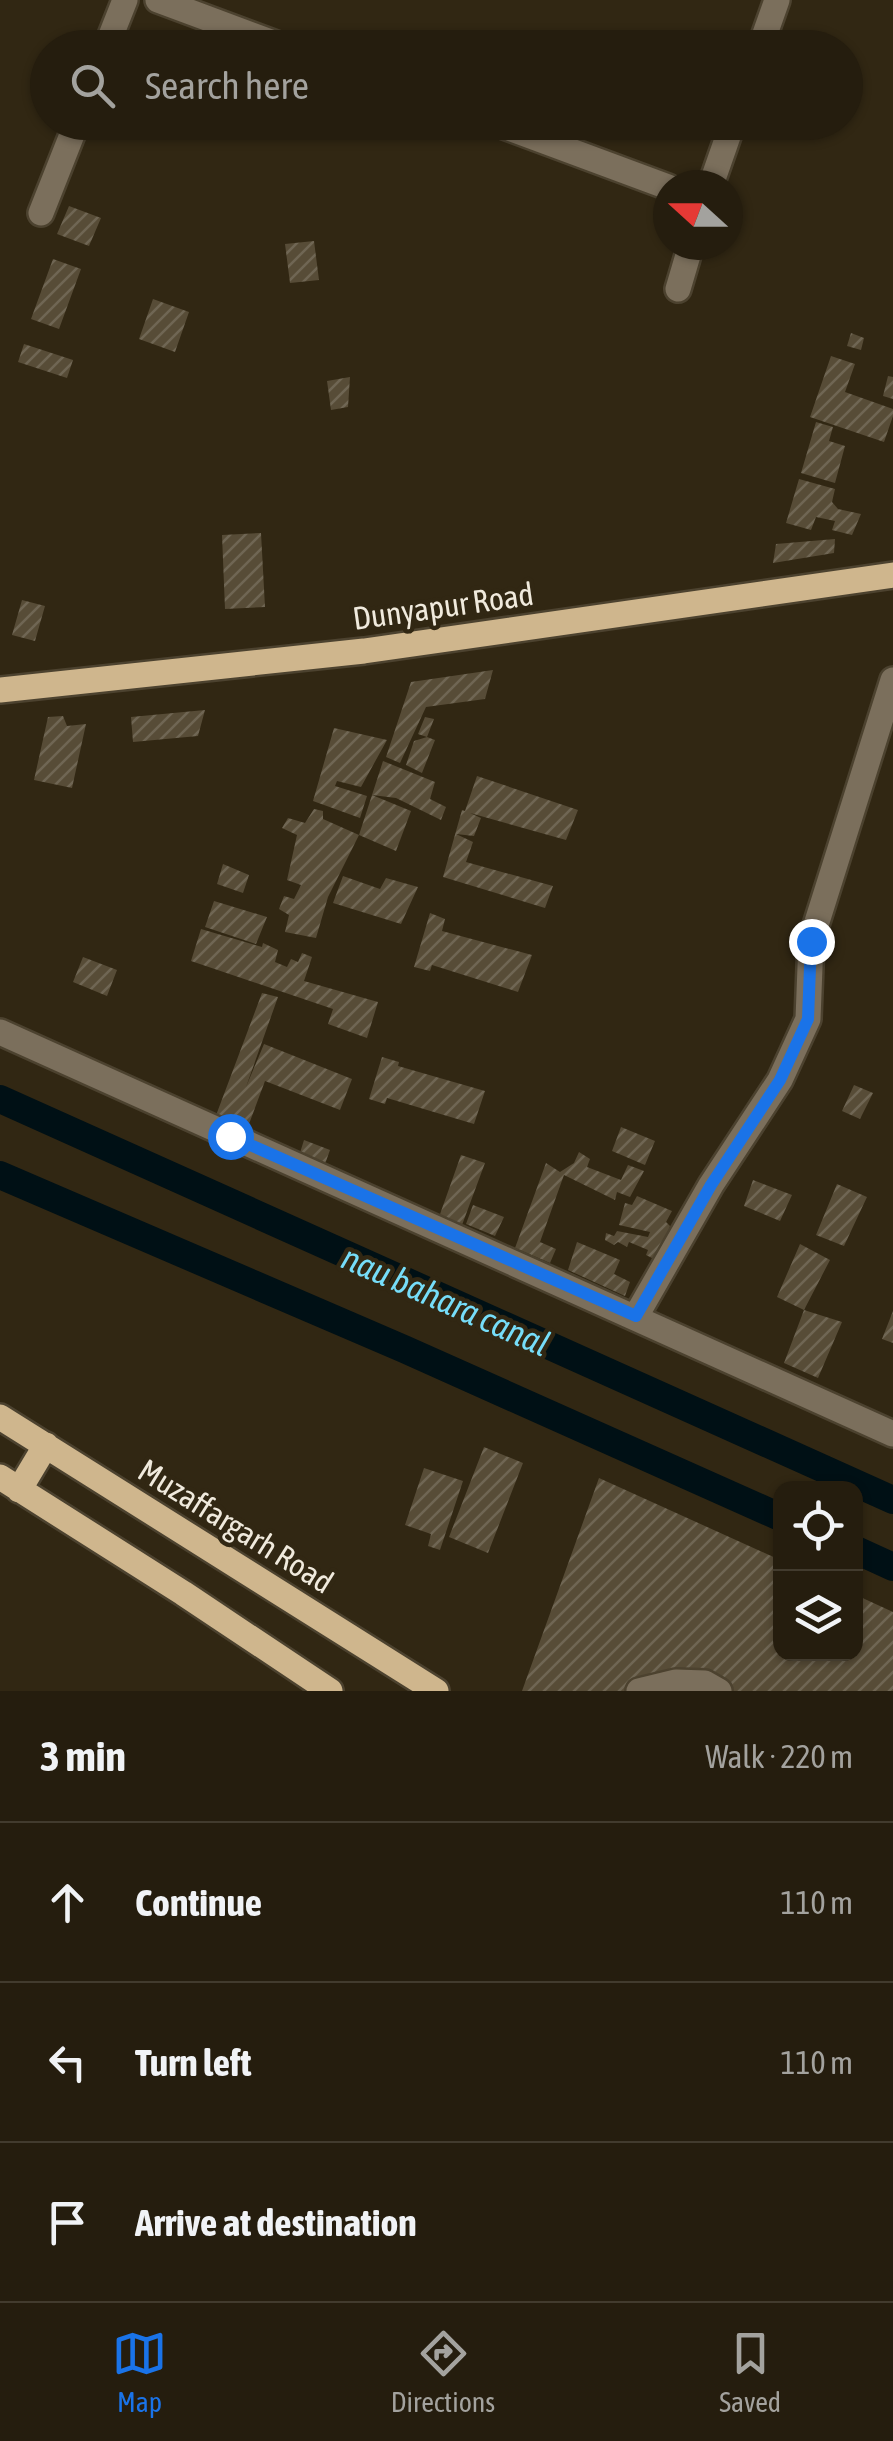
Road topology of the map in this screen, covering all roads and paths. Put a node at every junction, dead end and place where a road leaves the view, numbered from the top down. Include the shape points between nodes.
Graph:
1 (125, 0) edge
2 (158, 0) edge
3 (777, 0) edge
4 (113, 30) edge
5 (239, 30) edge
6 (766, 30) edge
7 (69, 140) edge
8 (541, 140) edge
9 (727, 140) edge
10 (716, 170) edge
11 (653, 181) edge
12 (40, 213) dead end
13 (687, 260) edge
14 (678, 289) dead end
15 (893, 575) edge
16 (893, 680) edge
17 (0, 690) edge
18 (885, 736) edge
19 (0, 1032) edge
20 (636, 1316) junction
21 (0, 1417) edge
22 (893, 1434) edge
23 (46, 1445) junction
24 (10, 1483) edge
25 (330, 1691) edge
26 (436, 1691) edge
27 (639, 1691) edge
28 (719, 1691) edge

1 - 4 street
2 - 5 street
3 - 6 street
7 - 12 street
8 - 11 street
9 - 10 street
13 - 14 street
15 - 17 main road, Dunyapur Road via 364,651
16 - 18 street
18 - 20 street via 811,941 808,1019 780,1080
19 - 20 street
20 - 22 street
21 - 23 main road, Muzaffargarh Road
23 - 24 main road
23 - 26 main road, Muzaffargarh Road
24 - 25 main road
27 - 28 street via 676,1682

